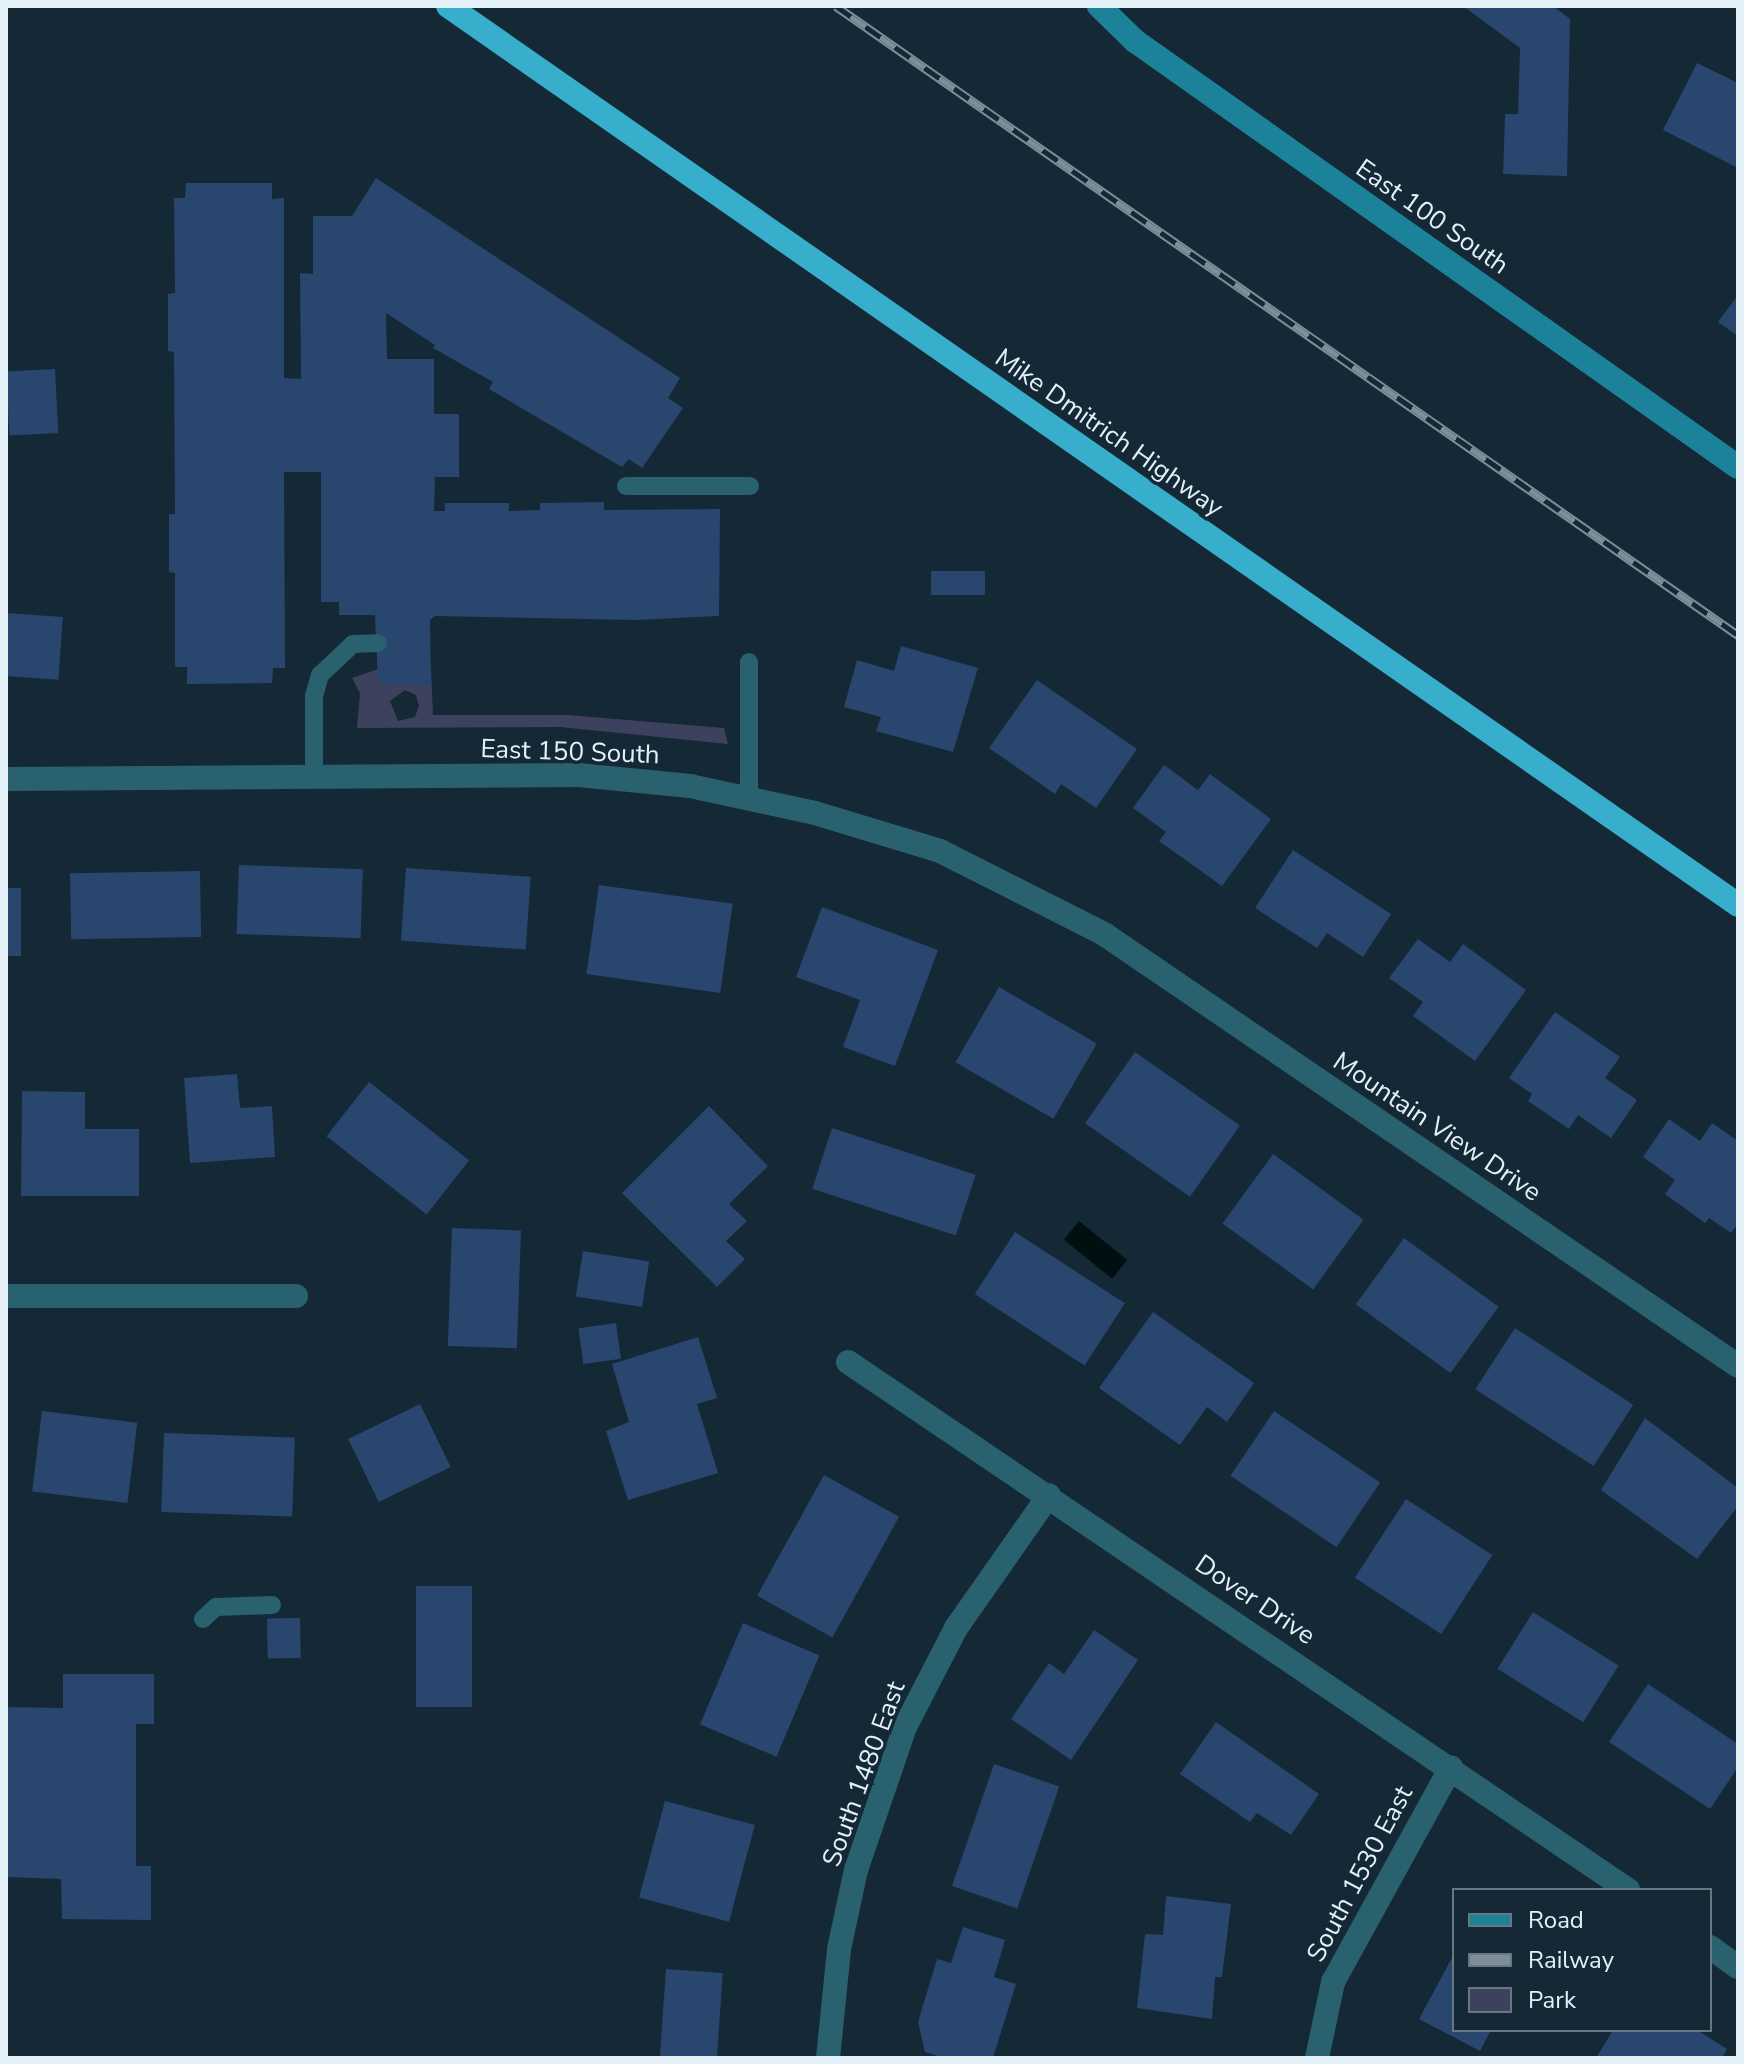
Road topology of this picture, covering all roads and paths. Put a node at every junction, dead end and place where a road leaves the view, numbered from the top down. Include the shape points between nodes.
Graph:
1 (448, 6) edge
2 (1099, 6) edge
3 (1738, 467) edge
4 (626, 486) dead end
5 (750, 486) dead end
6 (378, 643) dead end
7 (749, 662) dead end
8 (314, 777) junction
9 (6, 779) edge
10 (749, 799) junction
11 (1738, 905) edge
12 (1104, 934) joint
13 (6, 1296) edge
14 (296, 1296) dead end
15 (848, 1362) dead end
16 (1738, 1366) edge
17 (1049, 1495) junction
18 (272, 1605) dead end
19 (203, 1619) dead end
20 (1451, 1767) junction
21 (1625, 1888) edge
22 (828, 2058) edge
23 (1317, 2058) edge

1 - 11 highway, Mike Dmitrich Highway
2 - 3 street, East 100 South via 1135,41
4 - 5 lane
6 - 8 lane via 353,644 320,675 314,696
7 - 10 lane
8 - 9 street, East 150 South
8 - 10 street, East 150 South via 578,775 690,786
10 - 12 street, East 150 South via 940,851
12 - 16 street, Mountain View Drive
13 - 14 street
15 - 17 street, Dover Drive
17 - 20 street, Dover Drive
17 - 22 street, South 1480 East via 956,1628 905,1727 856,1870 839,1949
18 - 19 lane via 216,1607
20 - 21 street, Dover Drive
20 - 23 street, South 1530 East via 1333,1982

